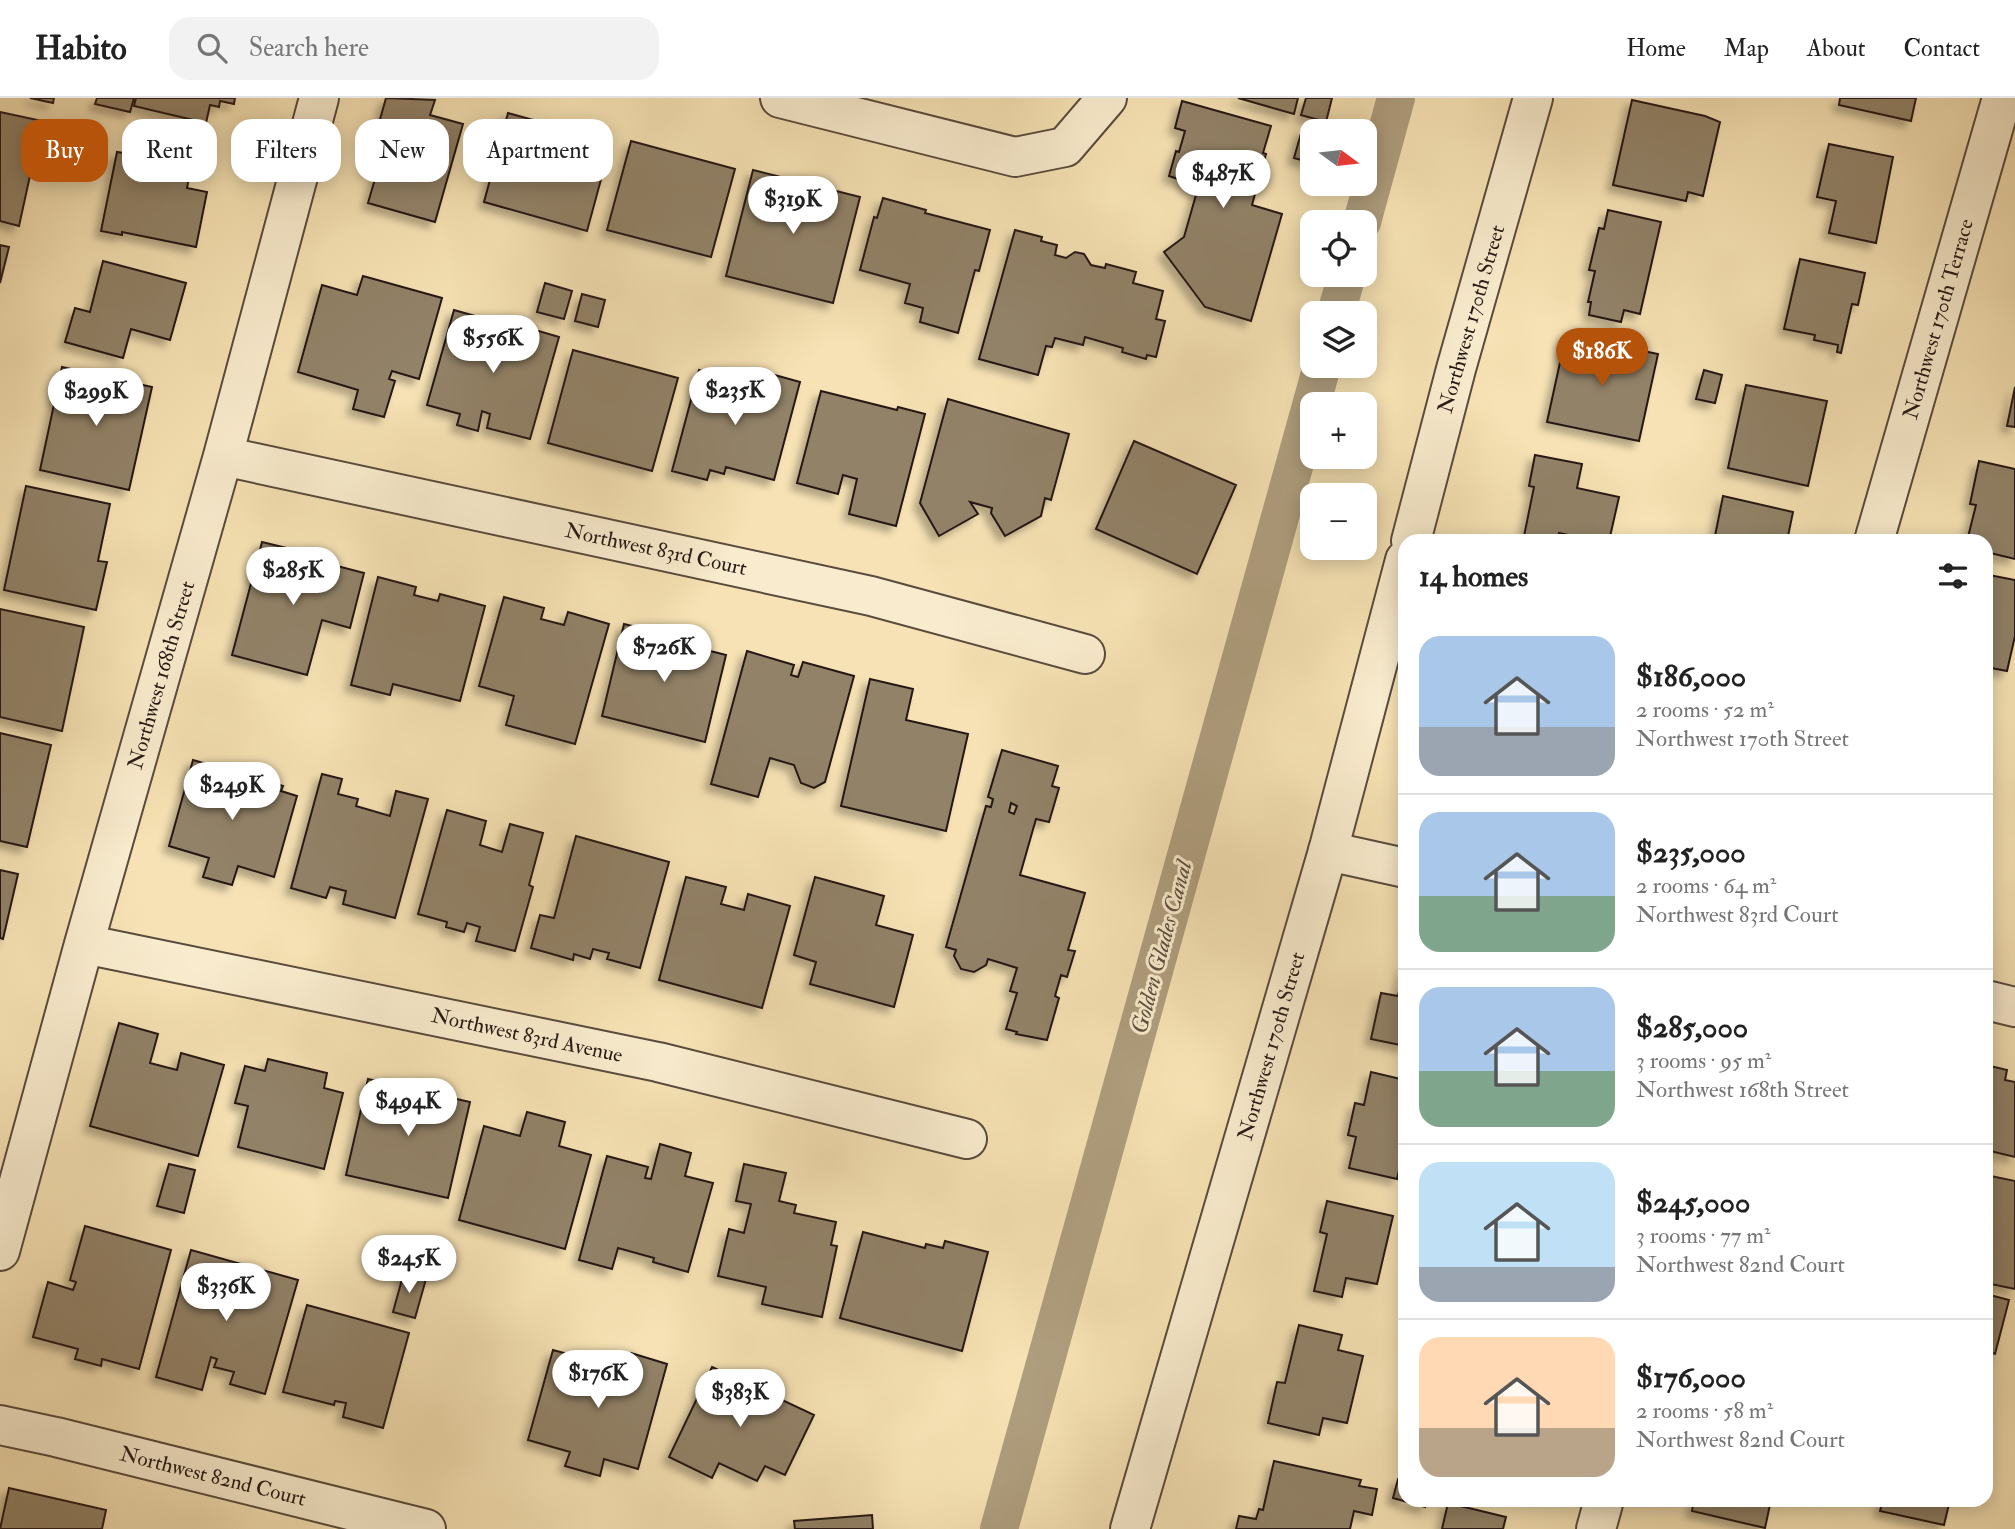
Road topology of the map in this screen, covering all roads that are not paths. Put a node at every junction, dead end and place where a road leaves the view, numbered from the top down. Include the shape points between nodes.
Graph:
1 (319, 98) edge
2 (780, 98) edge
3 (1107, 98) edge
4 (1533, 98) edge
5 (2002, 98) edge
6 (223, 456) junction
7 (1412, 534) edge
8 (1876, 534) edge
9 (1398, 587) edge
10 (1085, 654) dead end
11 (1328, 851) junction
12 (1398, 866) edge
13 (84, 944) junction
14 (1993, 1002) edge
15 (2015, 1007) edge
16 (967, 1139) dead end
17 (0, 1251) edge
18 (0, 1425) edge
19 (1602, 1507) edge
20 (426, 1529) edge
21 (1130, 1529) edge
22 (1596, 1529) edge

1 - 6 street, Northwest 168th Street
2 - 3 street via 1014,157 1065,147
4 - 7 street, Northwest 170th Street
5 - 8 street, Northwest 170th Terrace
6 - 10 street, Northwest 83rd Court via 871,596
6 - 13 street, Northwest 168th Street
9 - 11 street, Northwest 170th Street
11 - 12 street
11 - 21 street, Northwest 170th Street
13 - 16 street, Northwest 83rd Avenue via 657,1062
13 - 17 street, Northwest 168th Street
14 - 15 street
18 - 20 street, Northwest 82nd Court
19 - 22 street

